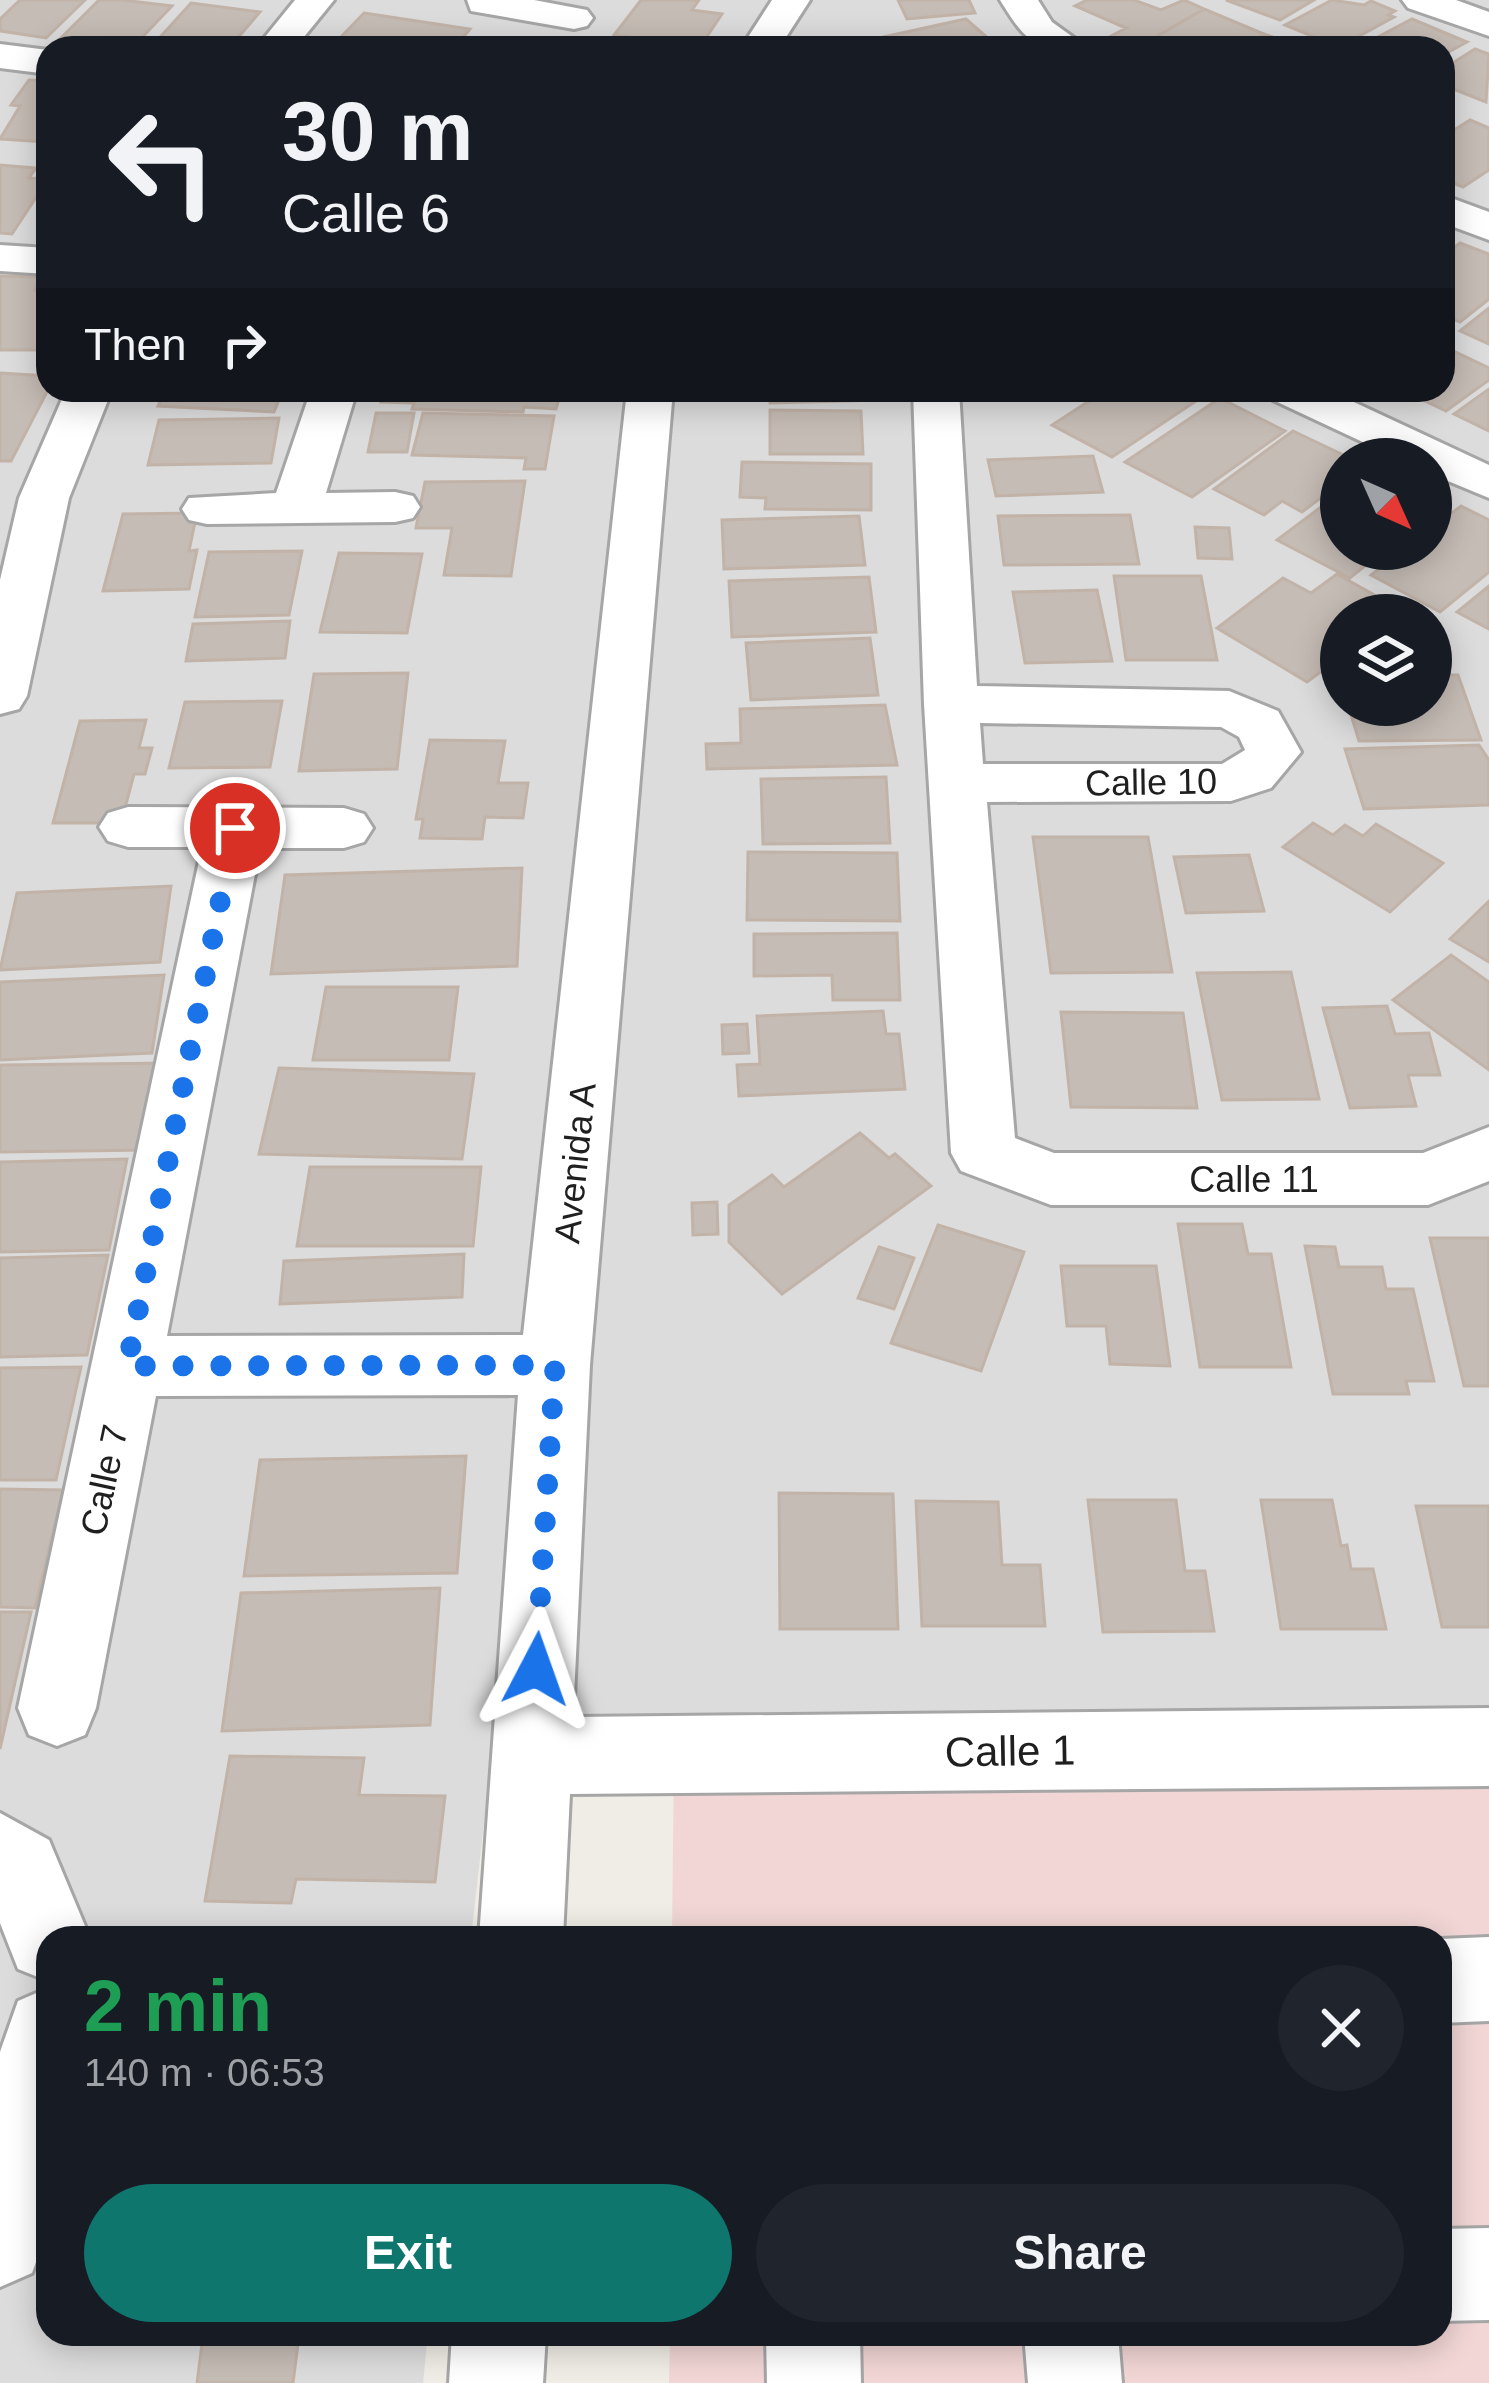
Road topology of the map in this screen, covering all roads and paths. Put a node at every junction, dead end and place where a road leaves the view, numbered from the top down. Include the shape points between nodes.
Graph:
1 (315, 0) edge
2 (791, 0) edge
3 (1019, 0) edge
4 (1421, 0) edge
5 (484, 3) edge
6 (526, 13) junction
7 (574, 18) dead end
8 (1489, 26) edge
9 (284, 36) edge
10 (511, 36) edge
11 (768, 36) edge
12 (1048, 36) edge
13 (0, 56) edge
14 (36, 60) edge
15 (1455, 213) edge
16 (1489, 227) edge
17 (0, 258) edge
18 (36, 260) edge
19 (82, 402) edge
20 (330, 402) edge
21 (649, 402) edge
22 (937, 402) edge
23 (1316, 402) edge
24 (1489, 483) edge
25 (22, 498) edge
26 (297, 506) junction
27 (207, 508) dead end
28 (395, 508) dead end
29 (0, 695) edge
30 (951, 704) junction
31 (959, 783) junction
32 (128, 827) dead end
33 (235, 828) junction
34 (344, 828) dead end
35 (1489, 1153) edge
36 (555, 1365) junction
37 (127, 1366) junction
38 (57, 1708) dead end
39 (1489, 1747) edge
40 (531, 1756) junction
41 (0, 1854) edge
42 (43, 1926) edge
43 (522, 1926) edge
44 (1489, 1979) edge
45 (1452, 1981) edge
46 (36, 2083) edge
47 (0, 2240) edge
48 (1489, 2274) edge
49 (1452, 2275) edge
50 (498, 2346) edge
51 (813, 2346) edge
52 (1072, 2346) edge
53 (496, 2383) edge
54 (814, 2383) edge
55 (1075, 2383) edge

1 - 9 street
2 - 11 street
3 - 12 street
4 - 8 street
5 - 6 street
6 - 7 street
6 - 10 street
13 - 14 street
15 - 16 street
17 - 18 street
19 - 25 street
20 - 26 street
21 - 36 street, Avenida A
22 - 30 street
23 - 24 street
25 - 29 street
26 - 27 street
26 - 28 street
30 - 31 street
30 - 31 street, Calle 10 via 1229,709 1258,722 1273,752 1262,769 1222,783
31 - 35 street, Calle 11 via 984,1153 1051,1179 1428,1179
32 - 33 street
33 - 34 street
33 - 37 street, Calle 7
36 - 37 street
36 - 40 street, Avenida A
37 - 38 street, Calle 7
39 - 40 street, Calle 1
40 - 43 street, Avenida A
41 - 42 street via 20,1869
44 - 45 street
46 - 47 street
48 - 49 street
50 - 53 street
51 - 54 street
52 - 55 street

